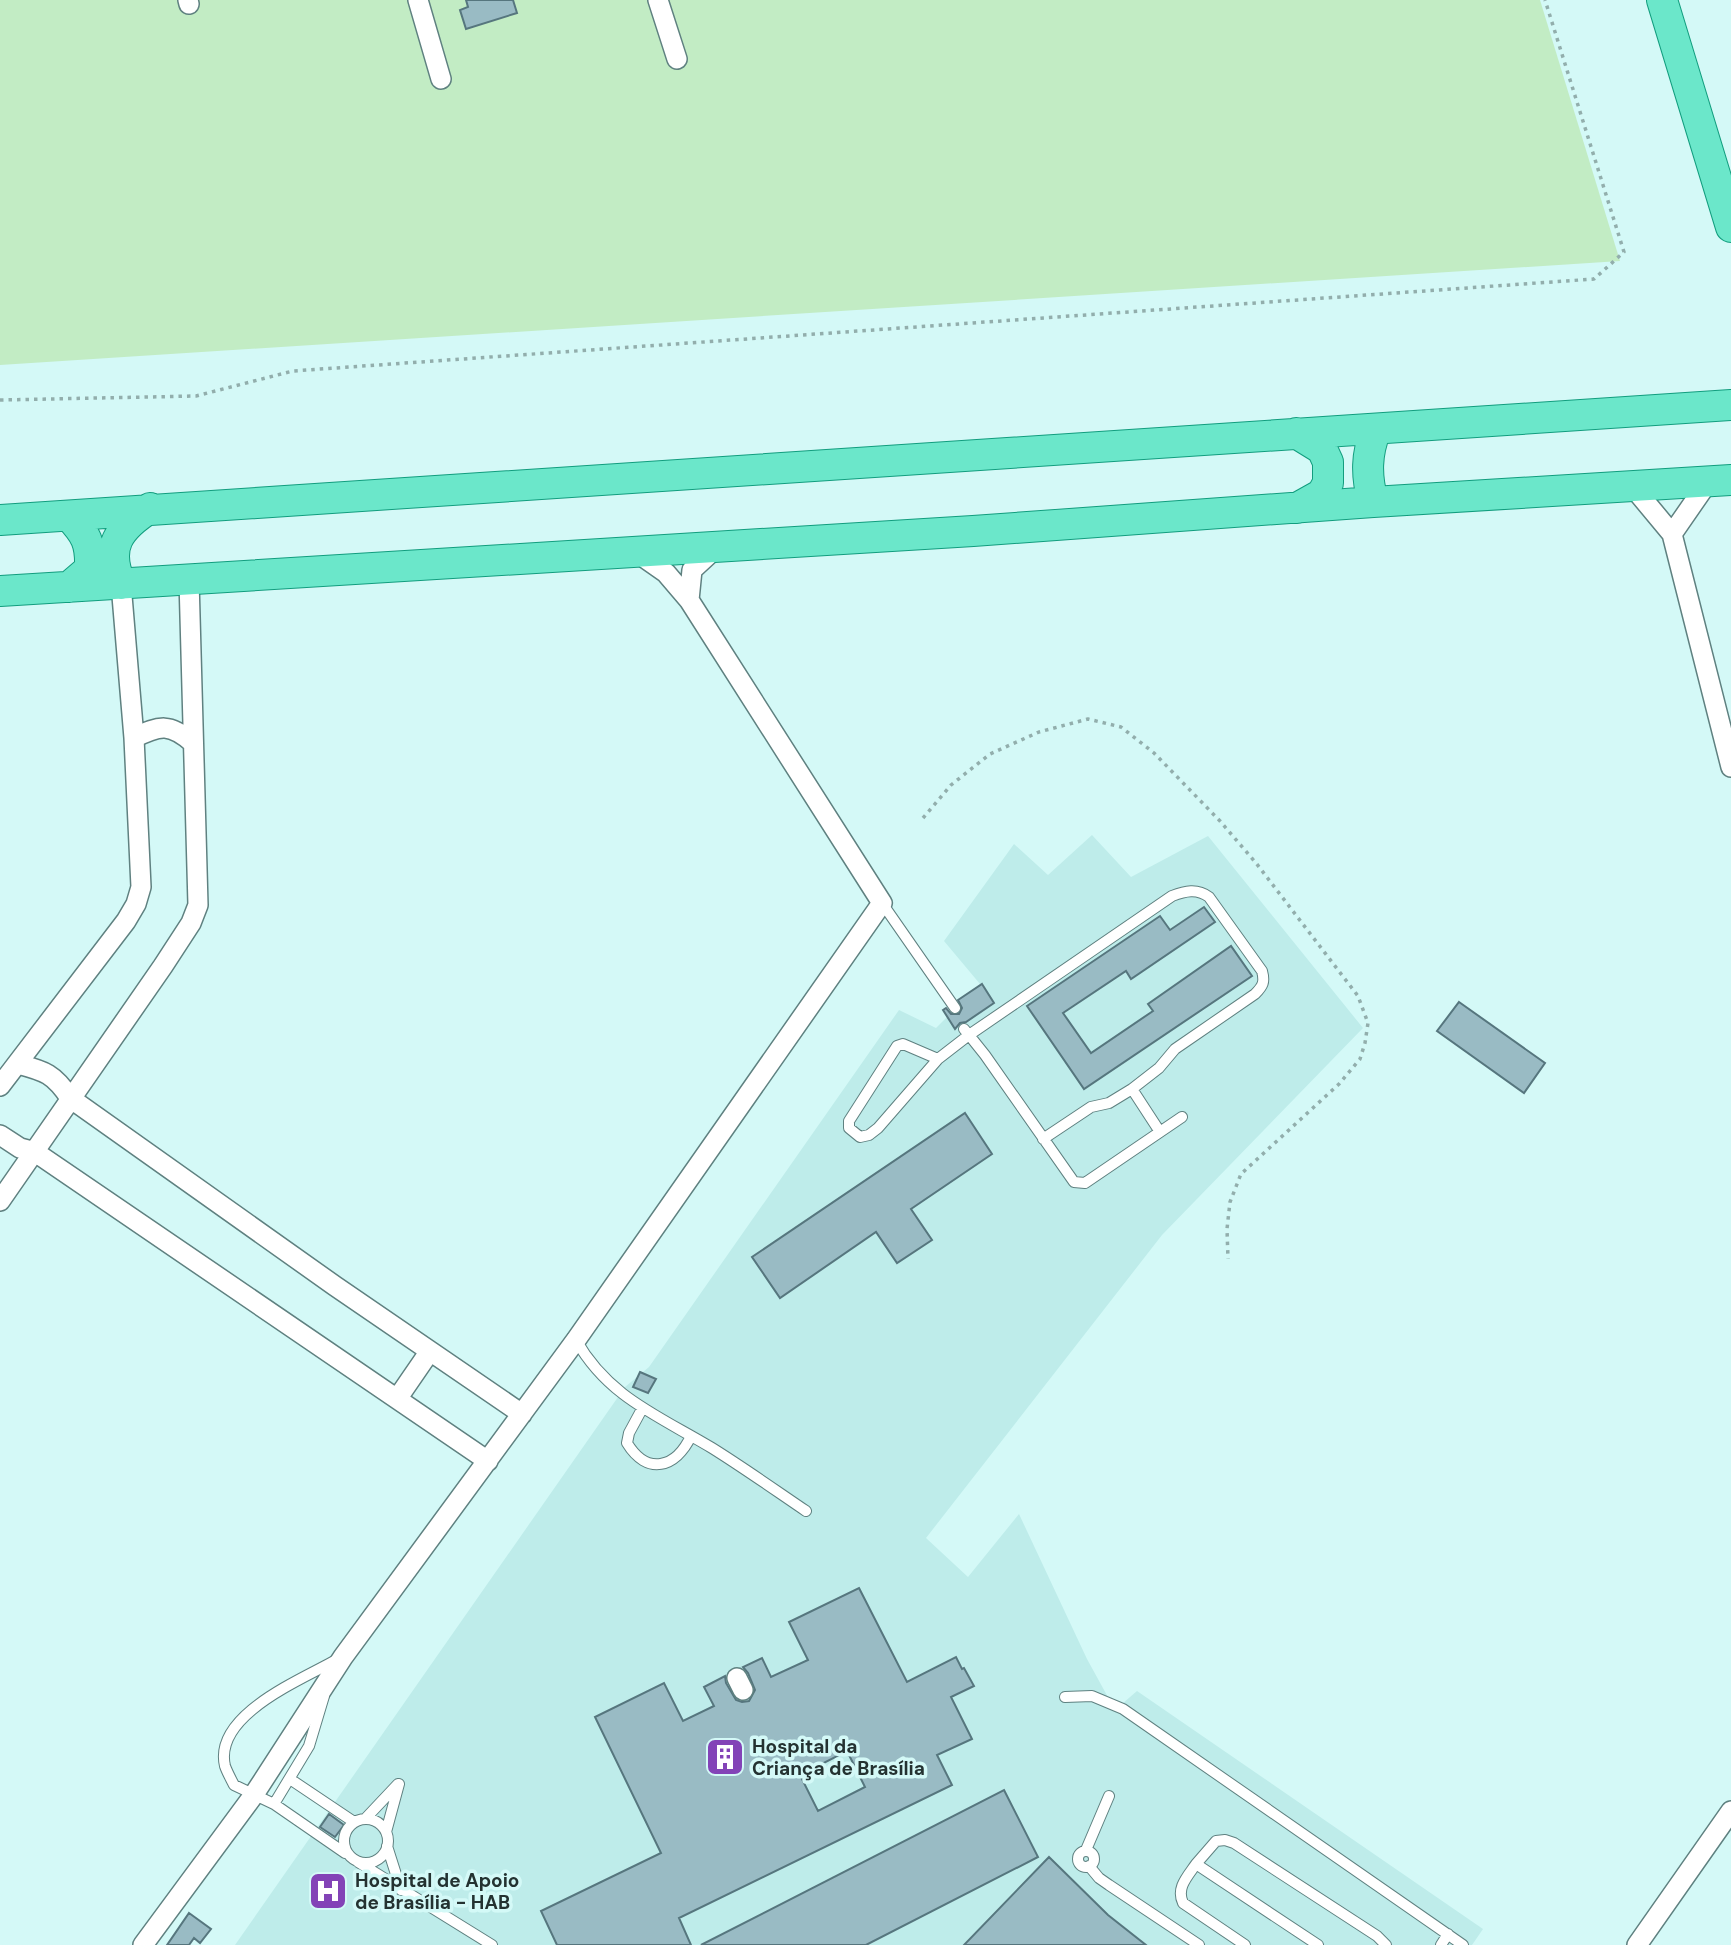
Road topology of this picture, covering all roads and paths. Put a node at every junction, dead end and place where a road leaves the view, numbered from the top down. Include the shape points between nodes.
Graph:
1 (418, 0) edge
2 (658, 0) edge
3 (1545, 0) edge
4 (1662, 0) edge
5 (677, 60) dead end
6 (441, 79) dead end
7 (1726, 196) edge
8 (1731, 227) edge
9 (0, 400) edge
10 (1728, 402) edge
11 (1376, 429) junction
12 (1296, 433) junction
13 (1720, 481) edge
14 (1633, 487) junction
15 (1373, 502) junction
16 (1297, 508) junction
17 (150, 509) junction
18 (69, 516) junction
19 (0, 520) edge
20 (1672, 534) junction
21 (718, 546) junction
22 (636, 552) junction
23 (189, 580) junction
24 (121, 584) junction
25 (69, 587) junction
26 (0, 592) edge
27 (690, 600) junction
28 (134, 738) junction
29 (193, 743) junction
30 (1731, 766) edge
31 (923, 818) dead end
32 (882, 904) junction
33 (955, 1008) dead end
34 (967, 1032) junction
35 (938, 1059) junction
36 (18, 1064) junction
37 (0, 1086) edge
38 (1132, 1089) junction
39 (70, 1098) junction
40 (1182, 1117) dead end
41 (1160, 1132) junction
42 (0, 1135) edge
43 (1043, 1139) junction
44 (35, 1152) junction
45 (0, 1200) edge
46 (1228, 1259) dead end
47 (576, 1340) junction
48 (430, 1351) junction
49 (397, 1399) junction
50 (642, 1409) junction
51 (522, 1414) junction
52 (691, 1436) junction
53 (488, 1461) junction
54 (806, 1511) dead end
55 (343, 1657) junction
56 (327, 1681) junction
57 (1065, 1696) dead end
58 (289, 1779) junction
59 (253, 1796) junction
60 (1109, 1796) dead end
61 (274, 1804) junction
62 (1731, 1811) edge
63 (365, 1819) junction
64 (354, 1822) junction
65 (386, 1832) junction
66 (387, 1846) junction
67 (348, 1855) junction
68 (358, 1862) junction
69 (1196, 1864) junction
70 (401, 1890) junction
71 (1448, 1934) junction
72 (142, 1945) edge
73 (492, 1945) edge
74 (1199, 1945) edge
75 (1245, 1945) edge
76 (1318, 1945) edge
77 (1386, 1945) edge
78 (1441, 1945) edge
79 (1463, 1945) edge
80 (1637, 1945) edge

1 - 6 street
2 - 5 street
3 - 9 path via 1624,252 1594,279 293,371 196,396
4 - 7 main road
7 - 8 main road
10 - 11 main road
11 - 12 main road
11 - 15 main road via 1366,463
12 - 16 main road via 1322,449 1328,462 1328,483 1322,494
12 - 17 main road
13 - 14 main road
13 - 20 street
14 - 15 main road
14 - 20 street
15 - 16 main road
16 - 21 main road
17 - 18 main road
17 - 24 main road via 129,522 120,535 113,562
18 - 19 main road
18 - 25 main road via 85,532 90,569
20 - 30 street
21 - 22 main road
21 - 27 street via 692,570
22 - 23 main road
22 - 27 street via 666,573
23 - 24 main road
23 - 29 street
24 - 25 main road
24 - 28 street
25 - 26 main road
27 - 32 street
28 - 29 street via 149,730 173,729
28 - 36 street via 142,868 136,904
29 - 39 street via 198,905 163,966
31 - 46 path via 951,785 990,754 1039,732 1088,719 1121,727 1154,753 1220,821 1358,996 1368,1023 1360,1059 1241,1174 1230,1202
32 - 33 lane
32 - 47 street
34 - 35 lane
34 - 38 lane via 1172,896 1185,891 1203,893 1262,971 1263,986 1175,1049 1159,1069
34 - 43 lane
35 - 35 lane via 903,1044 897,1046 849,1121 849,1128 860,1137 869,1135
36 - 37 street
36 - 39 street via 49,1073
38 - 41 lane
38 - 43 lane via 1109,1103 1091,1107
39 - 44 street
39 - 48 street
40 - 41 lane
41 - 43 lane via 1078,1184
42 - 44 street
44 - 45 street
44 - 49 street
47 - 50 lane via 599,1374
47 - 51 street
48 - 49 street
48 - 51 street
49 - 53 street
50 - 52 lane
50 - 52 lane via 627,1443 648,1463 676,1459
51 - 53 street
52 - 54 lane
53 - 55 street
55 - 56 street
55 - 59 lane via 253,1707 233,1730 225,1746 225,1765 234,1786
56 - 58 lane via 309,1746
56 - 59 street
57 - 71 lane via 1092,1696 1123,1709
58 - 61 lane
58 - 64 lane
59 - 61 lane
59 - 72 street
60 - 74 lane via 1078,1862
61 - 67 lane
62 - 80 street
63 - 64 lane
63 - 65 lane via 374,1820
63 - 65 lane via 399,1784
64 - 67 lane via 344,1837
65 - 66 lane
66 - 68 lane via 376,1861
66 - 70 lane
67 - 68 lane
68 - 70 lane
69 - 75 lane via 1181,1886 1183,1903
69 - 76 lane
69 - 77 lane via 1216,1841 1234,1843
70 - 73 lane
71 - 78 lane
71 - 79 lane

